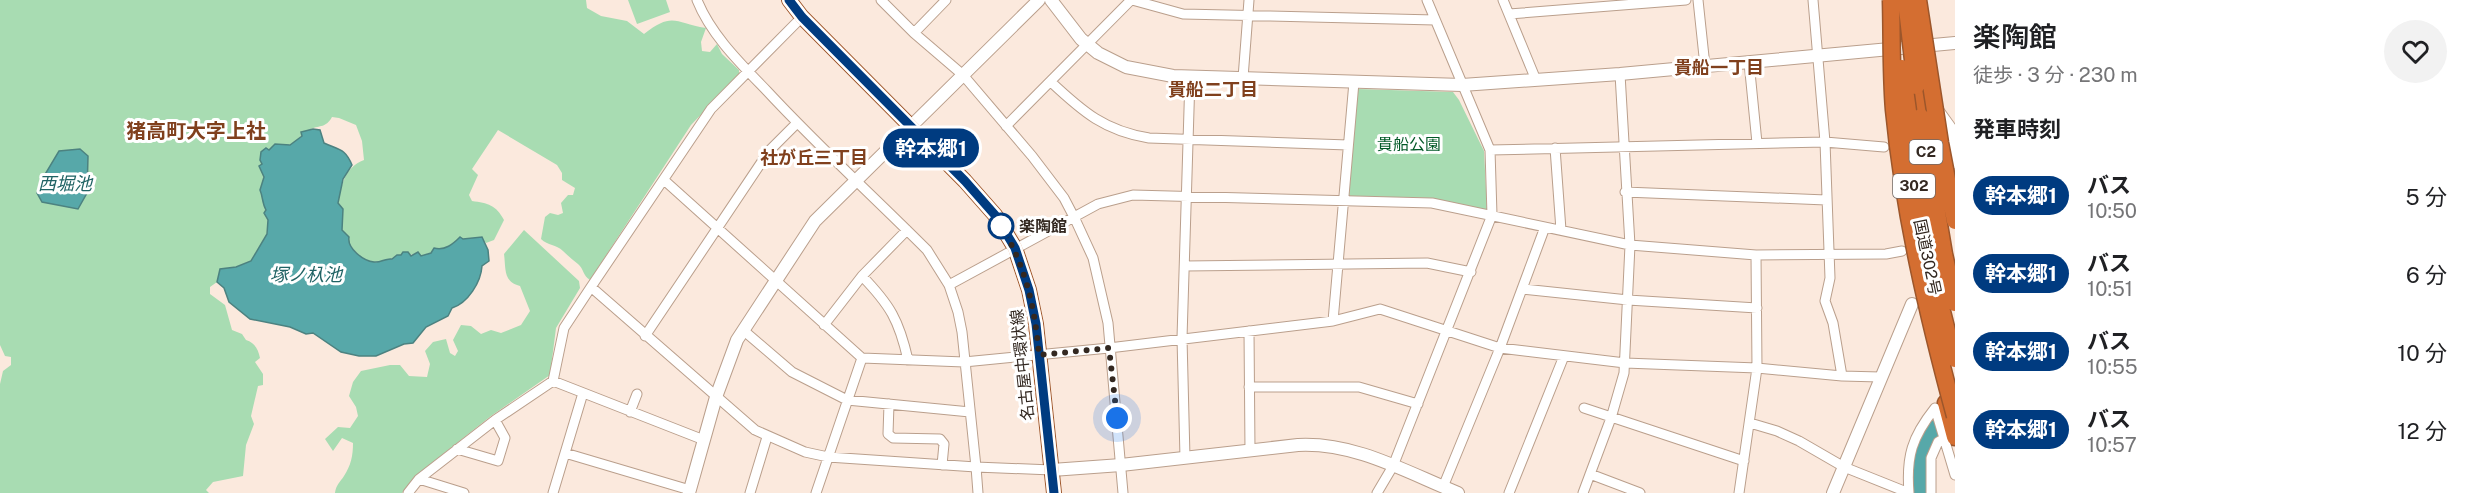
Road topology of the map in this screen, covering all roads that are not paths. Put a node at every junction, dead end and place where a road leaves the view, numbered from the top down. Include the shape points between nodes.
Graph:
1 (697, 0) edge
2 (789, 0) edge
3 (881, 0) edge
4 (946, 0) edge
5 (1039, 0) edge
6 (1051, 0) edge
7 (1131, 0) edge
8 (1249, 0) edge
9 (1427, 0) edge
10 (1503, 0) edge
11 (1686, 0) edge
12 (1698, 0) edge
13 (1813, 0) edge
14 (1892, 0) edge
15 (1906, 0) edge
16 (1913, 0) edge
17 (1918, 0) edge
18 (1629, 2) edge
19 (1509, 14) junction
20 (1247, 15) junction
21 (802, 17) junction
22 (1435, 20) junction
23 (914, 33) junction
24 (1955, 43) edge
25 (1087, 44) junction
26 (1917, 46) junction
27 (1893, 48) junction
28 (1817, 56) junction
29 (1749, 62) junction
30 (1705, 66) junction
31 (748, 71) junction
32 (1620, 74) junction
33 (963, 75) junction
34 (1190, 77) junction
35 (1243, 78) junction
36 (1536, 80) junction
37 (1051, 82) junction
38 (1354, 82) junction
39 (1462, 85) junction
40 (1921, 85) junction
41 (797, 123) junction
42 (1006, 126) junction
43 (910, 127) junction
44 (1189, 140) junction
45 (1756, 142) junction
46 (1825, 142) junction
47 (1348, 145) junction
48 (1884, 147) dead end
49 (1555, 148) junction
50 (1624, 148) junction
51 (1490, 150) junction
52 (1955, 157) edge
53 (664, 180) junction
54 (856, 182) junction
55 (1625, 192) junction
56 (1187, 196) junction
57 (1343, 200) junction
58 (1826, 200) junction
59 (1492, 215) junction
60 (1074, 217) junction
61 (1955, 221) edge
62 (1545, 227) junction
63 (717, 228) junction
64 (907, 230) junction
65 (1561, 230) junction
66 (1630, 246) junction
67 (1015, 248) junction
68 (1902, 251) dead end
69 (1755, 255) junction
70 (1827, 255) junction
71 (1338, 263) junction
72 (1185, 266) junction
73 (1471, 272) junction
74 (862, 276) junction
75 (776, 281) junction
76 (949, 285) junction
77 (591, 287) junction
78 (1523, 289) junction
79 (1955, 289) edge
80 (1628, 300) junction
81 (1955, 303) edge
82 (1912, 304) dead end
83 (1757, 308) junction
84 (1333, 321) junction
85 (824, 324) junction
86 (743, 330) junction
87 (1448, 330) junction
88 (1249, 331) junction
89 (645, 336) junction
90 (1182, 338) junction
91 (1109, 348) junction
92 (1500, 348) junction
93 (1039, 355) junction
94 (1564, 356) junction
95 (862, 358) junction
96 (908, 360) junction
97 (964, 362) junction
98 (1951, 362) edge
99 (1625, 363) junction
100 (1757, 368) junction
101 (1842, 376) junction
102 (1880, 377) junction
103 (553, 381) junction
104 (1955, 384) edge
105 (1249, 387) junction
106 (583, 393) junction
107 (637, 394) dead end
108 (716, 398) junction
109 (847, 400) junction
110 (889, 404) junction
111 (1418, 404) junction
112 (1584, 408) dead end
113 (630, 411) junction
114 (970, 412) junction
115 (1955, 416) edge
116 (1611, 418) junction
117 (495, 420) junction
118 (1750, 423) junction
119 (1948, 436) edge
120 (767, 437) junction
121 (704, 440) junction
122 (457, 449) junction
123 (1250, 451) junction
124 (565, 453) junction
125 (828, 457) junction
126 (1185, 458) junction
127 (1744, 461) junction
128 (942, 465) junction
129 (1121, 465) junction
130 (1393, 466) junction
131 (976, 467) junction
132 (1844, 467) junction
133 (1052, 470) junction
134 (1590, 474) junction
135 (1955, 475) edge
136 (419, 479) junction
137 (1443, 487) junction
138 (689, 491) edge
139 (408, 493) edge
140 (464, 493) edge
141 (553, 493) edge
142 (750, 493) edge
143 (816, 493) edge
144 (978, 493) edge
145 (1054, 493) edge
146 (1124, 493) edge
147 (1377, 493) edge
148 (1458, 493) edge
149 (1509, 493) edge
150 (1583, 493) edge
151 (1640, 493) edge
152 (1739, 493) edge
153 (1833, 493) edge
154 (1931, 493) edge

1 - 31 street via 722,40
2 - 21 main road, 名古屋中環状線
3 - 23 street
4 - 23 street
5 - 33 street
6 - 25 street
7 - 20 street via 1183,14
7 - 25 street
8 - 20 street
9 - 22 street
10 - 19 street
11 - 18 street
12 - 30 street
13 - 28 street
14 - 27 highway, 国道302号 / 302
14 - 98 highway, C2, bridge via 1922,205
15 - 81 highway, C2, bridge via 1927,160
16 - 26 highway, 国道302号 / 302
17 - 61 highway, bridge
18 - 19 street
19 - 36 street
20 - 22 street
20 - 35 street
21 - 31 street
21 - 43 main road, 名古屋中環状線
22 - 39 street
23 - 33 street
24 - 26 street
25 - 34 street via 1126,67
25 - 37 street
26 - 27 street
26 - 40 highway, 国道302号 / 302
27 - 28 street
27 - 98 highway, 国道302号 / 302 via 1917,206
28 - 29 street
28 - 46 street
29 - 30 street
29 - 45 street
30 - 32 street
31 - 41 street
31 - 53 street via 711,109
32 - 36 street
32 - 50 street
33 - 42 street
33 - 43 street
34 - 35 street
34 - 44 street
35 - 38 street
36 - 39 street
37 - 42 street
37 - 44 street via 1102,124 1127,135
38 - 39 street
38 - 47 street
39 - 51 street
40 - 52 street via 1951,127
40 - 79 highway, 国道302号 / 302 via 1937,202
41 - 54 street
41 - 63 street via 769,151
42 - 60 street via 1057,188
43 - 54 street
43 - 67 main road, 名古屋中環状線 via 995,215
44 - 47 street
44 - 56 street
45 - 46 street
45 - 50 street
46 - 48 street
46 - 58 street
47 - 57 street
49 - 50 street
49 - 51 street
49 - 65 street
50 - 55 street
51 - 59 street
53 - 63 street
53 - 77 street
54 - 64 street
54 - 75 street via 815,221
55 - 58 street
55 - 66 street
56 - 57 street
56 - 60 street via 1133,195 1112,199
56 - 72 street
57 - 59 street via 1432,203
57 - 71 street
58 - 70 street
59 - 62 street
59 - 73 street
60 - 67 street
60 - 91 street via 1098,276
62 - 65 street
62 - 78 street
63 - 75 street
63 - 89 street
64 - 74 street
64 - 76 street via 927,250
65 - 66 street
66 - 69 street
66 - 80 street
67 - 76 street
67 - 93 main road, 名古屋中環状線 via 1029,290
68 - 70 street
69 - 70 street
69 - 83 street
70 - 101 street via 1830,278 1825,301
71 - 72 street
71 - 73 street via 1427,263
71 - 84 street
72 - 90 street
73 - 87 street
74 - 85 street
74 - 96 street via 891,308
75 - 85 street
75 - 86 street
76 - 97 street via 962,332
77 - 89 street
77 - 103 street via 564,328
78 - 80 street
78 - 92 street
80 - 83 street
80 - 99 street
82 - 102 street
83 - 100 street
84 - 87 street via 1380,309
84 - 88 street
85 - 95 street
86 - 108 street
86 - 109 street via 792,372
87 - 92 street
87 - 111 street
88 - 90 street
88 - 105 street
89 - 108 street
90 - 91 street
90 - 126 street
91 - 93 street
91 - 129 street
92 - 94 street
92 - 137 street
93 - 97 street
93 - 133 main road, 名古屋中環状線
94 - 99 street
94 - 149 street
95 - 96 street
95 - 109 street
96 - 97 street
97 - 114 street
98 - 104 highway
98 - 115 highway, bridge
98 - 119 highway via 1940,379
99 - 100 street
99 - 116 street
100 - 101 street
100 - 118 street
101 - 102 street
102 - 132 street
103 - 106 street
103 - 117 street
105 - 111 street via 1359,387
105 - 123 street
106 - 113 street
106 - 124 street
107 - 113 street
108 - 120 street
108 - 121 street
109 - 110 street
109 - 125 street
110 - 114 street
110 - 128 street via 888,434 893,438 939,439 944,444
111 - 130 street
112 - 116 street
113 - 121 street
114 - 131 street
116 - 127 street
116 - 134 street
117 - 122 street
117 - 122 street via 505,438 498,461
118 - 127 street
118 - 132 street via 1777,430
119 - 132 street via 1935,408 1913,443 1907,472 1909,493
119 - 135 street
119 - 154 street via 1938,442 1931,458
120 - 125 street
120 - 142 street
121 - 138 street
122 - 136 street
123 - 126 street
123 - 130 street via 1327,444
124 - 138 street
124 - 141 street
125 - 128 street
125 - 143 street
126 - 129 street
127 - 152 street
128 - 131 street
129 - 133 street
129 - 146 street
130 - 137 street
130 - 147 street
131 - 133 street
131 - 144 street
132 - 153 street
133 - 145 main road, 名古屋中環状線
134 - 150 street
134 - 151 street
136 - 139 street
136 - 140 street
137 - 148 street

